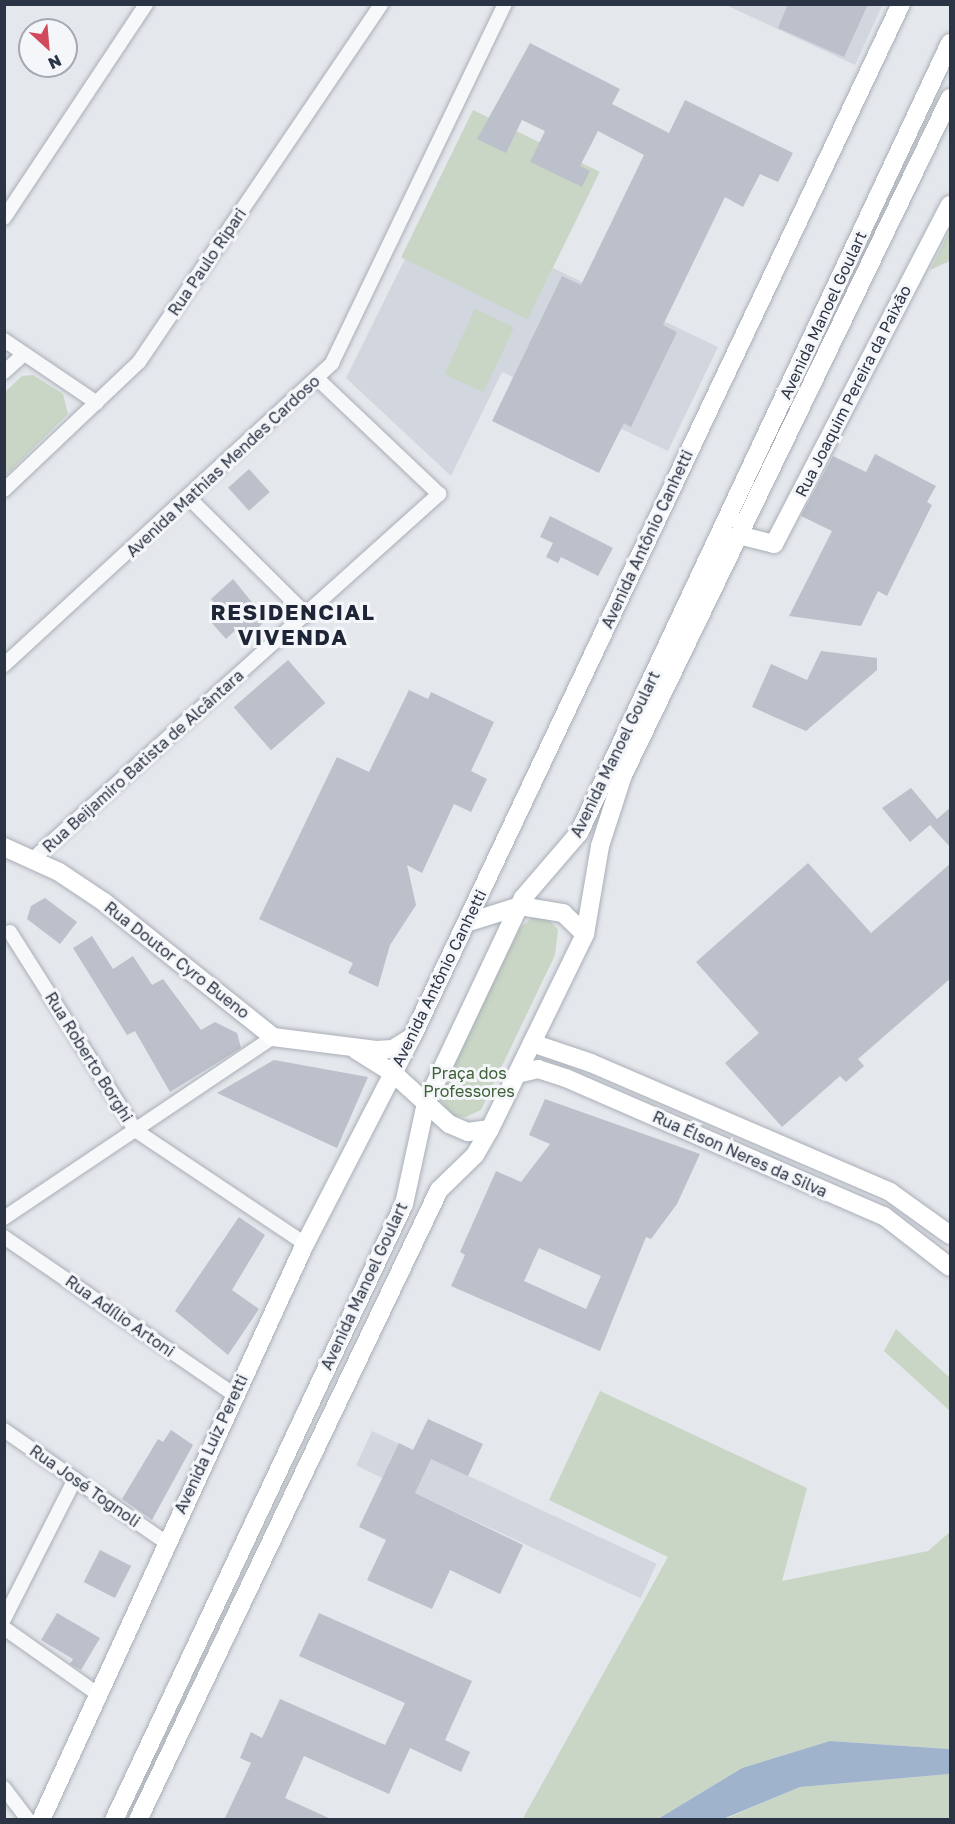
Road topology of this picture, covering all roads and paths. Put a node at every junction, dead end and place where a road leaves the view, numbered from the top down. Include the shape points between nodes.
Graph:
1 (146, 4) edge
2 (506, 4) edge
3 (901, 4) edge
4 (378, 5) edge
5 (951, 43) edge
6 (951, 98) edge
7 (951, 205) edge
8 (4, 218) edge
9 (4, 340) edge
10 (24, 354) junction
11 (4, 372) edge
12 (318, 380) junction
13 (97, 403) junction
14 (4, 490) edge
15 (189, 498) junction
16 (738, 535) junction
17 (307, 615) junction
18 (4, 665) edge
19 (4, 847) edge
20 (34, 858) junction
21 (520, 906) junction
22 (466, 923) junction
23 (10, 932) dead end
24 (585, 934) junction
25 (273, 1037) junction
26 (412, 1037) junction
27 (532, 1043) junction
28 (356, 1050) junction
29 (393, 1073) junction
30 (517, 1074) junction
31 (426, 1103) junction
32 (700, 1110) junction
33 (490, 1129) junction
34 (135, 1130) junction
35 (689, 1132) junction
36 (4, 1218) edge
37 (951, 1235) edge
38 (4, 1237) edge
39 (304, 1244) junction
40 (951, 1267) edge
41 (235, 1395) junction
42 (4, 1430) edge
43 (75, 1479) junction
44 (165, 1542) junction
45 (4, 1619) edge
46 (4, 1628) edge
47 (96, 1693) junction
48 (4, 1788) edge
49 (28, 1820) edge
50 (40, 1820) edge
51 (114, 1820) edge
52 (138, 1820) edge

1 - 8 street
2 - 12 street, Avenida Mathias Mendes Cardoso via 332,363
3 - 22 main road, Avenida Antônio Canhetti
4 - 13 street, Rua Paulo Ripari via 139,362
5 - 21 main road, Avenida Manoel Goulart via 579,833
6 - 16 main road, Avenida Manoel Goulart
7 - 16 main road, Rua Joaquim Pereira da Paixão via 774,544
9 - 10 street
10 - 11 street
10 - 13 street
12 - 15 street, Avenida Mathias Mendes Cardoso
12 - 17 street, Rua Beijamiro Batista de Alcântara via 439,494
13 - 14 street, Rua Paulo Ripari
15 - 17 street
15 - 18 street, Avenida Mathias Mendes Cardoso
16 - 24 main road, Avenida Manoel Goulart via 623,775 600,846
17 - 20 street, Rua Beijamiro Batista de Alcântara
19 - 20 main road, Rua Doutor Cyro Bueno
20 - 25 main road, Rua Doutor Cyro Bueno via 104,902
21 - 22 main road
21 - 24 main road via 563,913
21 - 31 main road, Avenida Manoel Goulart
22 - 26 main road, Avenida Antônio Canhetti
23 - 34 street, Rua Roberto Borghi
24 - 27 main road, Avenida Manoel Goulart
25 - 28 main road, Rua Doutor Cyro Bueno
25 - 34 street
26 - 28 main road, Rua Doutor Cyro Bueno via 393,1049
26 - 29 main road, Avenida Antônio Canhetti
27 - 30 main road, Avenida Manoel Goulart
27 - 32 main road, Rua Élson Neres da Silva
28 - 29 main road, Rua Doutor Cyro Bueno
29 - 31 main road, Rua Doutor Cyro Bueno
29 - 39 main road, Avenida Luiz Peretti
30 - 33 main road, Avenida Manoel Goulart
30 - 35 main road, Rua Élson Neres da Silva via 538,1068
31 - 33 main road, Rua Doutor Cyro Bueno via 449,1124 468,1132
31 - 51 main road, Avenida Manoel Goulart via 404,1204
32 - 35 main road
32 - 37 main road, Rua Élson Neres da Silva via 890,1192
33 - 52 main road, Avenida Manoel Goulart via 475,1155 439,1190
34 - 36 street
34 - 39 street, Rua Roberto Borghi
35 - 40 main road, Rua Élson Neres da Silva via 884,1216
38 - 41 street, Rua Adílio Artoni
39 - 41 main road, Avenida Luiz Peretti
41 - 44 main road, Avenida Luiz Peretti
42 - 43 street, Rua José Tognoli
43 - 44 street, Rua José Tognoli
43 - 45 street
44 - 47 main road, Avenida Luiz Peretti
46 - 47 street
47 - 50 main road, Avenida Luiz Peretti
48 - 49 street

